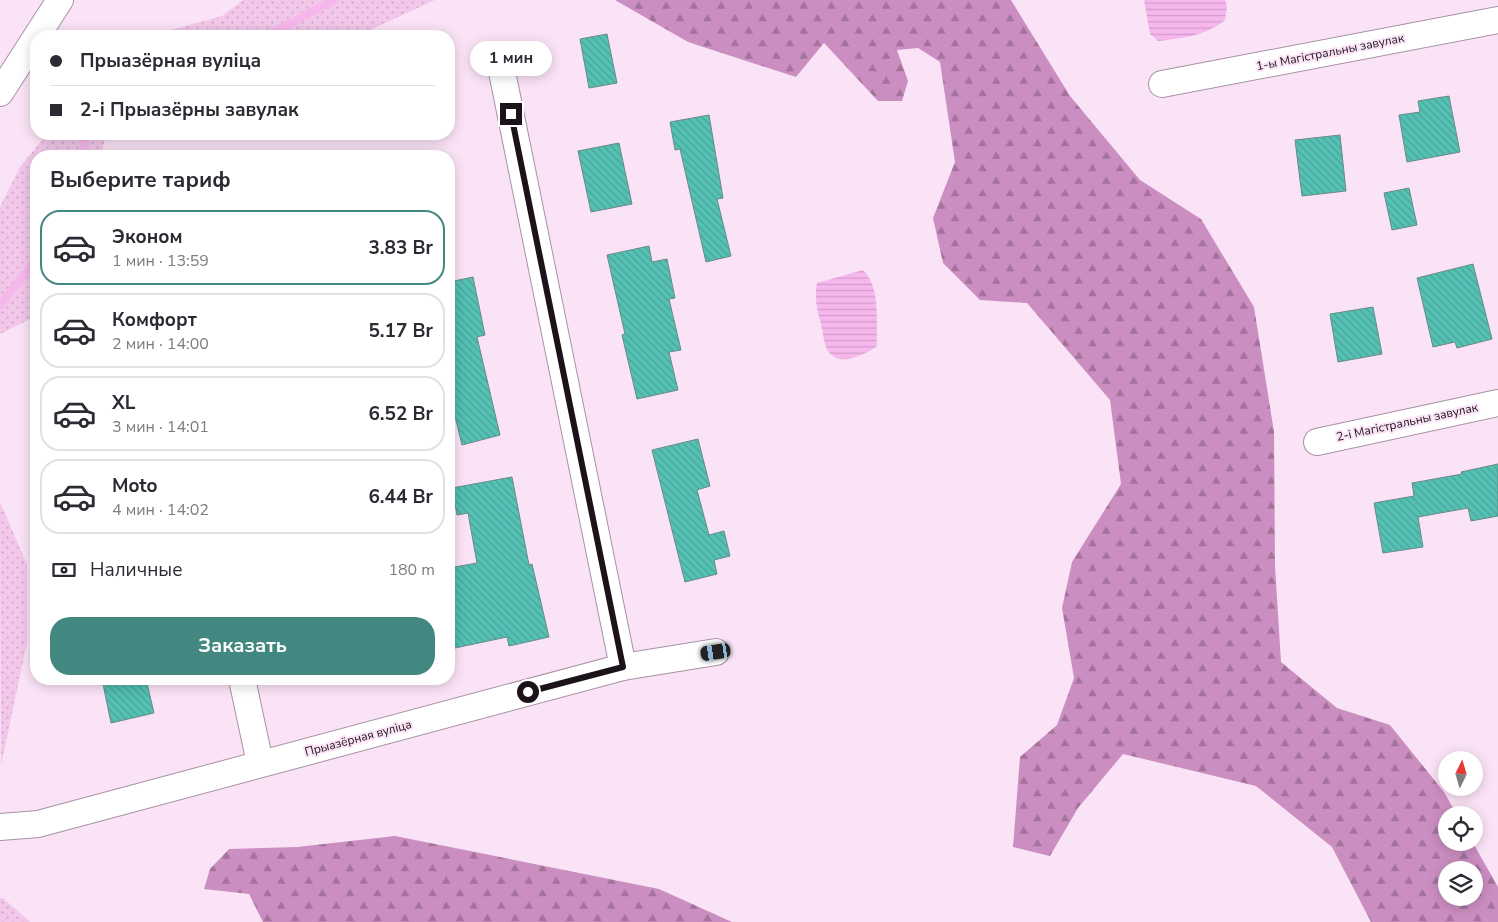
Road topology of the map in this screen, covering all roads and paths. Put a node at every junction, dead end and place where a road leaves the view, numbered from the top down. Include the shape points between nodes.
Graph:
1 (60, 0) edge
2 (1498, 20) edge
3 (41, 30) edge
4 (30, 46) edge
5 (499, 57) dead end
6 (1162, 84) dead end
7 (0, 93) edge
8 (1498, 403) edge
9 (1317, 442) dead end
10 (716, 652) dead end
11 (623, 667) junction
12 (243, 685) edge
13 (260, 763) junction
14 (0, 826) edge

1 - 3 street
2 - 6 street, 1-ы Магістральны завулак
4 - 7 street
5 - 11 street
8 - 9 street, 2-і Магістральны завулак
10 - 11 street, Прыазёрная вуліца
11 - 13 street, Прыазёрная вуліца
12 - 13 street
13 - 14 street, Прыазёрная вуліца via 38,824

